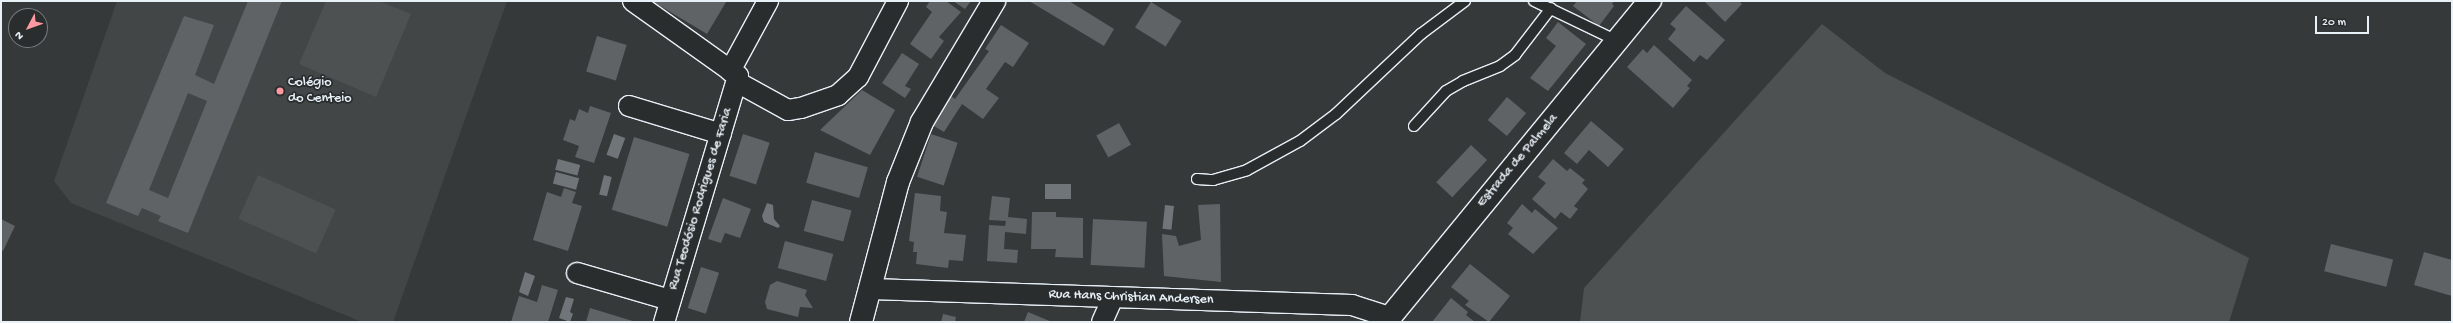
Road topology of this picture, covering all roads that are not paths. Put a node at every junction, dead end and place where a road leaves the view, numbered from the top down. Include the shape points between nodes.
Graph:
1 (633, 1) edge
2 (768, 1) edge
3 (898, 1) edge
4 (994, 1) edge
5 (1465, 1) edge
6 (1534, 1) edge
7 (1650, 1) edge
8 (1552, 8) junction
9 (1617, 41) junction
10 (735, 76) junction
11 (630, 106) dead end
12 (1414, 126) dead end
13 (721, 134) junction
14 (1197, 179) dead end
15 (577, 273) dead end
16 (871, 289) junction
17 (1113, 297) junction
18 (670, 300) junction
19 (1387, 319) edge
20 (664, 322) edge
21 (861, 322) edge
22 (1102, 322) edge

1 - 10 street
2 - 10 street, Rua Teodósio Rodrigues de Faria
3 - 10 street via 858,77 838,95 788,110
4 - 16 street via 922,122 898,182
5 - 14 lane via 1422,34 1336,114 1306,137 1247,170 1213,180
6 - 8 lane
7 - 9 street, Estrada de Palmela
8 - 9 lane
8 - 12 lane via 1515,55 1500,66 1446,91
9 - 19 street, Estrada de Palmela
10 - 13 street, Rua Teodósio Rodrigues de Faria
11 - 13 street
13 - 18 street, Rua Teodósio Rodrigues de Faria
15 - 18 street
16 - 17 street, Rua Hans Christian Andersen
16 - 21 street
17 - 19 street, Rua Hans Christian Andersen via 1352,305
17 - 22 street
18 - 20 street, Rua Teodósio Rodrigues de Faria

